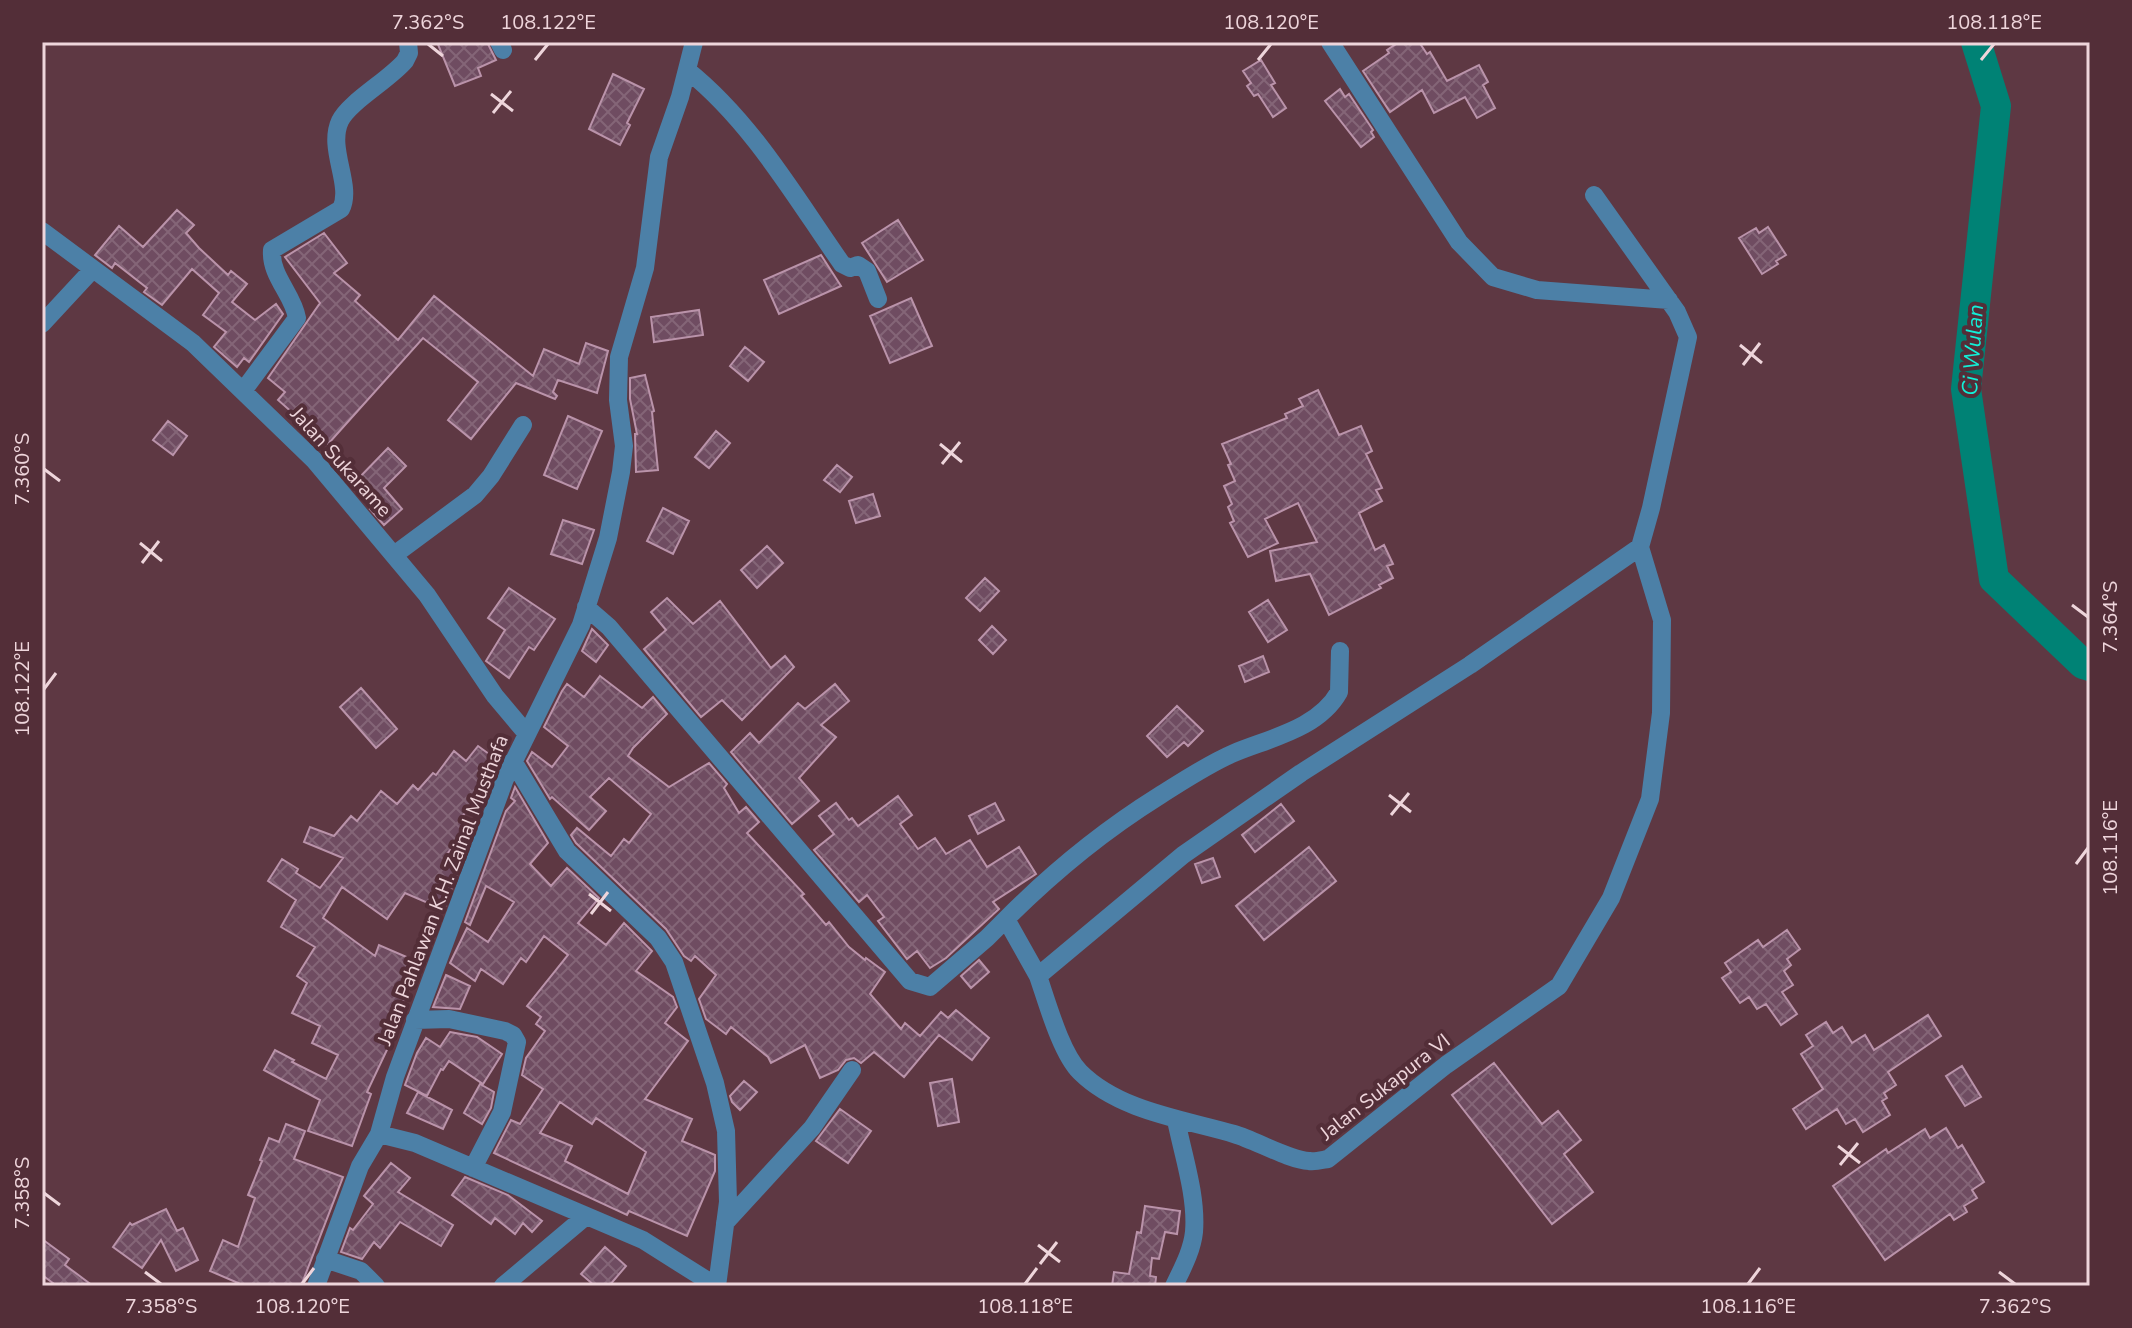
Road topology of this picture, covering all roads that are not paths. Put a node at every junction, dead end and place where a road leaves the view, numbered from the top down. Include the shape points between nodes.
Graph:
1 (408, 42) edge
2 (694, 42) edge
3 (1330, 42) edge
4 (687, 70) junction
5 (1594, 195) dead end
6 (42, 231) edge
7 (93, 269) junction
8 (878, 299) dead end
9 (1669, 300) junction
10 (42, 324) edge
11 (243, 391) junction
12 (523, 425) dead end
13 (1640, 547) junction
14 (394, 555) junction
15 (586, 607) junction
16 (1340, 651) dead end
17 (527, 734) junction
18 (513, 761) junction
19 (1006, 919) junction
20 (1038, 976) junction
21 (415, 1020) junction
22 (852, 1070) dead end
23 (1176, 1120) junction
24 (379, 1134) junction
25 (473, 1168) junction
26 (586, 1216) junction
27 (725, 1223) junction
28 (325, 1259) junction
29 (316, 1286) edge
30 (376, 1286) edge
31 (503, 1286) edge
32 (716, 1286) edge
33 (1174, 1286) edge

1 - 11 street via 408,58 339,123 341,209 272,250 278,279 297,318
2 - 4 street, Jalan Pahlawan K.H. Zainal Musthafa
3 - 9 street via 1459,242 1493,277 1537,290
4 - 8 street via 751,134 842,264 867,271
4 - 15 street, Jalan Pahlawan K.H. Zainal Musthafa via 659,157 645,268 619,357 621,472
5 - 9 street
6 - 7 street, Jalan Sukarame
7 - 10 street
7 - 11 street, Jalan Sukarame via 193,343
9 - 13 street via 1688,337
11 - 14 street, Jalan Sukarame via 314,460
12 - 14 street via 475,495
13 - 20 street via 1183,855
13 - 23 street, Jalan Sukapura VI via 1662,620 1661,713 1650,799 1611,898 1559,986 1446,1065 1328,1159 1309,1161 1236,1134
14 - 17 street, Jalan Sukarame
15 - 17 street, Jalan Pahlawan K.H. Zainal Musthafa
15 - 19 street via 609,627 910,981 930,987
16 - 19 street via 1339,692 1322,710 1300,727 1234,753 1157,797 1089,843
17 - 18 street, Jalan Pahlawan K.H. Zainal Musthafa
18 - 21 street, Jalan Pahlawan K.H. Zainal Musthafa
18 - 27 street via 567,851 658,938 674,962 726,1131
19 - 20 street, Jalan Sukapura VI
20 - 23 street, Jalan Sukapura VI via 1078,1070 1100,1088
21 - 24 street, Jalan Pahlawan K.H. Zainal Musthafa
21 - 25 street via 449,1019 491,1028 513,1035 517,1042 502,1112
22 - 27 street via 812,1128
23 - 33 street via 1194,1233
24 - 25 street
24 - 28 street, Jalan Pahlawan K.H. Zainal Musthafa via 360,1166
25 - 26 street
26 - 31 street
26 - 32 street via 643,1240
27 - 32 street
28 - 29 street, Jalan Pahlawan K.H. Zainal Musthafa
28 - 30 street via 361,1271

